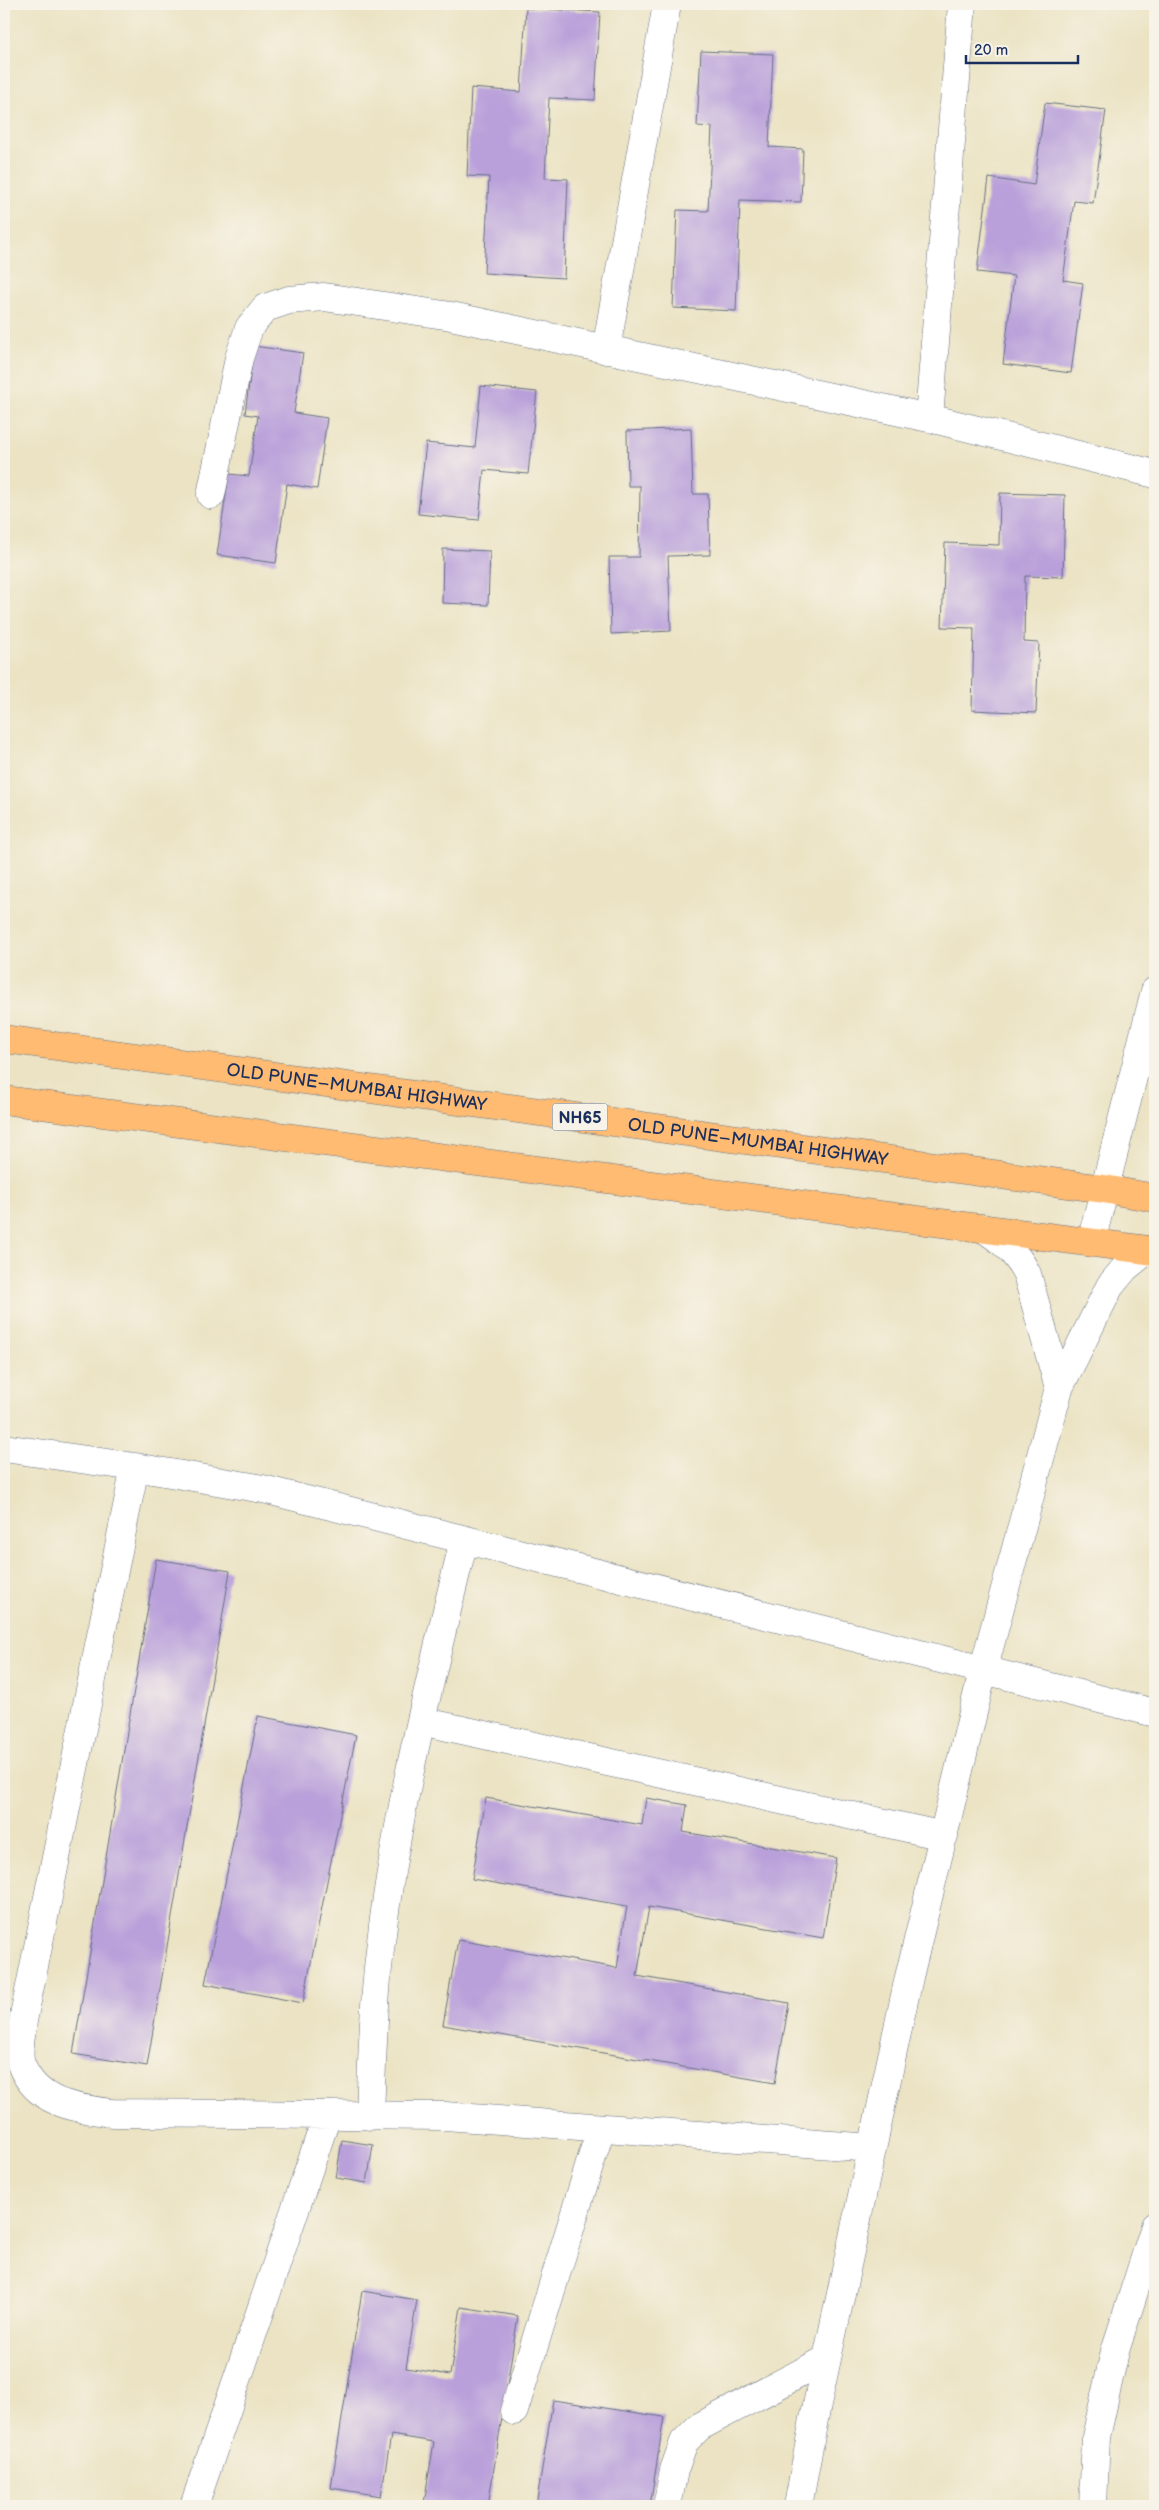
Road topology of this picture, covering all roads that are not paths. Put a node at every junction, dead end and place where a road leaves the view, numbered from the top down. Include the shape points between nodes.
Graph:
1 (667, 4) edge
2 (962, 4) edge
3 (606, 350) junction
4 (929, 418) junction
5 (1155, 474) edge
6 (211, 495) dead end
7 (1155, 991) edge
8 (4, 1039) edge
9 (4, 1100) edge
10 (1104, 1190) junction
11 (1155, 1198) edge
12 (983, 1228) junction
13 (1091, 1242) junction
14 (1151, 1251) edge
15 (1059, 1388) junction
16 (4, 1448) edge
17 (135, 1467) junction
18 (464, 1540) junction
19 (983, 1671) junction
20 (1155, 1713) edge
21 (421, 1721) junction
22 (944, 1836) junction
23 (327, 2116) junction
24 (370, 2116) junction
25 (601, 2128) junction
26 (872, 2148) junction
27 (1155, 2226) edge
28 (827, 2359) junction
29 (514, 2411) dead end
30 (194, 2506) edge
31 (667, 2506) edge
32 (798, 2506) edge
33 (1093, 2506) edge

1 - 3 lane
2 - 4 lane
3 - 4 lane
3 - 6 lane via 450,316 324,297 289,300 265,308 249,328 239,358
4 - 5 lane
7 - 10 lane
8 - 10 highway, OLD PUNE–MUMBAI HIGHWAY / NH65
9 - 12 highway
10 - 11 highway, OLD PUNE–MUMBAI HIGHWAY / NH65
10 - 13 lane
12 - 13 highway
12 - 15 lane via 1006,1243 1027,1274
13 - 14 highway
14 - 15 lane via 1125,1268 1110,1286
15 - 19 lane
16 - 17 lane
17 - 18 lane via 263,1489
17 - 23 lane via 24,2011 20,2063 37,2089 68,2107 112,2113
18 - 19 lane
18 - 21 lane
19 - 20 lane
19 - 22 lane
21 - 22 lane
21 - 24 lane via 408,1776 378,1968
22 - 26 lane
23 - 24 lane
23 - 30 lane
24 - 25 lane via 445,2116
25 - 26 lane
25 - 29 lane
26 - 28 lane
27 - 33 lane via 1113,2361 1096,2437
28 - 31 lane via 699,2427 684,2442
28 - 32 lane

